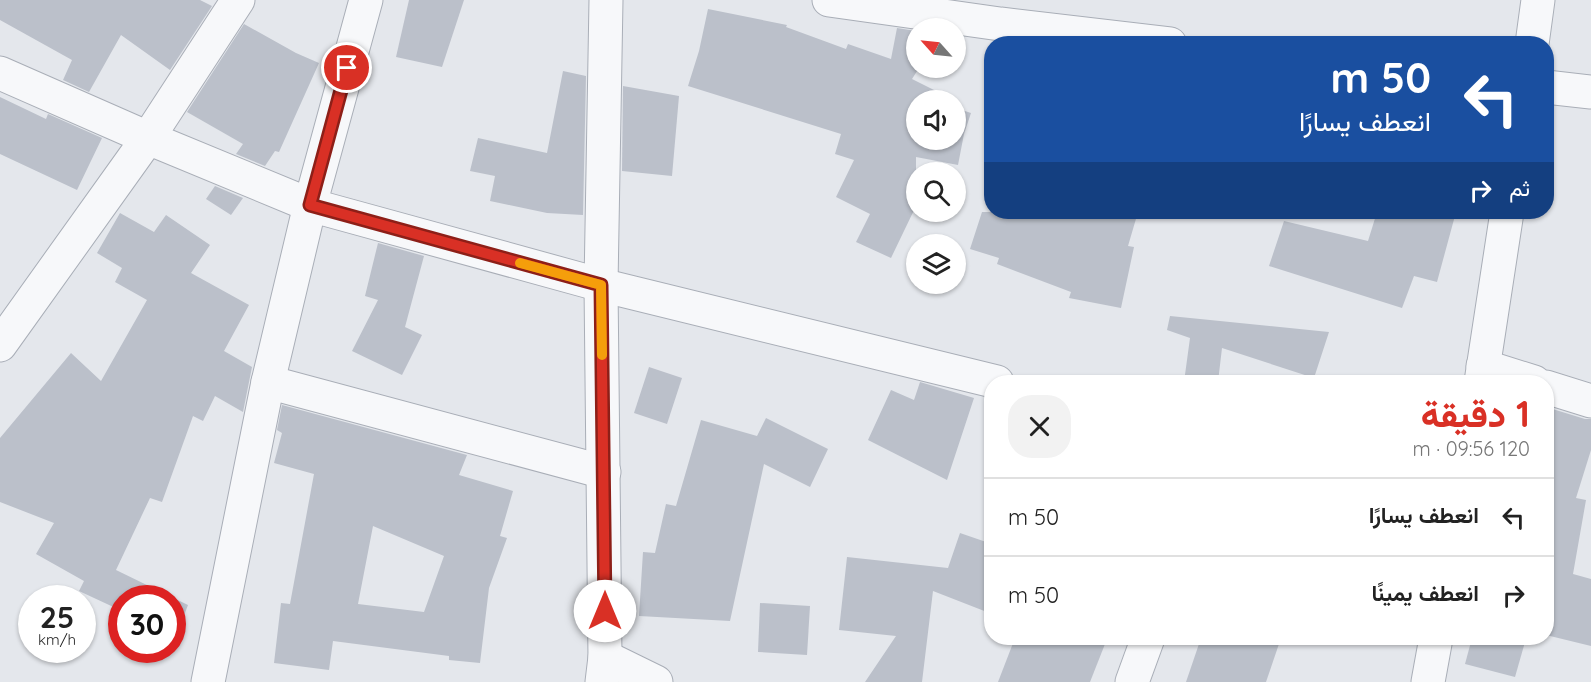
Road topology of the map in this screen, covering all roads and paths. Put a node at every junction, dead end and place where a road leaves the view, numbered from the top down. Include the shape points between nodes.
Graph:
1 (238, 0) edge
2 (366, 0) edge
3 (606, 0) edge
4 (829, 0) edge
5 (1538, 0) edge
6 (1002, 12) edge
7 (1128, 36) edge
8 (1533, 36) edge
9 (0, 74) edge
10 (1554, 88) edge
11 (1591, 92) edge
12 (148, 138) junction
13 (310, 205) junction
14 (1506, 219) edge
15 (601, 285) junction
16 (0, 345) edge
17 (1482, 374) edge
18 (984, 379) edge
19 (268, 382) junction
20 (1554, 389) edge
21 (1591, 401) edge
22 (604, 472) junction
23 (1145, 645) edge
24 (1435, 645) edge
25 (604, 670) edge
26 (208, 682) edge
27 (656, 682) edge
28 (1132, 682) edge
29 (1428, 682) edge

1 - 12 street
2 - 13 street
3 - 15 street
4 - 6 street
5 - 8 street
6 - 7 street
9 - 12 street
10 - 11 street
12 - 13 street
12 - 16 street
13 - 15 street
13 - 19 street
14 - 17 street
15 - 18 street
15 - 22 street
19 - 22 street
19 - 26 street
20 - 21 street
22 - 25 street
23 - 28 street
24 - 29 street
25 - 27 street

